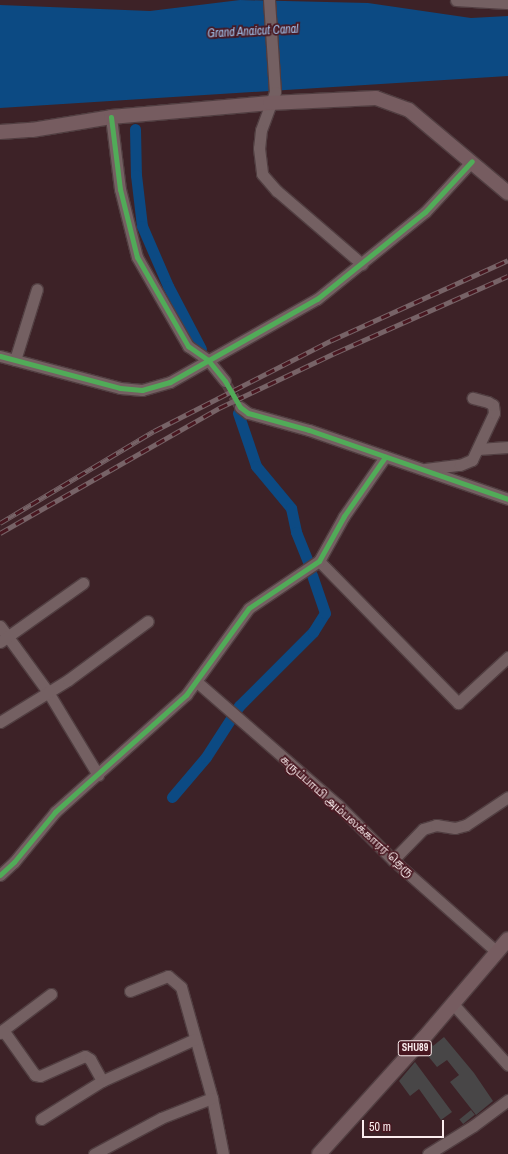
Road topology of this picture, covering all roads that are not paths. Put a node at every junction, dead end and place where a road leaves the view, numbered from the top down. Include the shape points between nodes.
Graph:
1 (269, 0) edge
2 (456, 0) edge
3 (508, 3) edge
4 (272, 97) junction
5 (111, 116) junction
6 (0, 132) edge
7 (472, 161) junction
8 (508, 193) edge
9 (362, 264) junction
10 (37, 289) dead end
11 (0, 356) edge
12 (15, 360) junction
13 (208, 360) junction
14 (224, 381) tunnel mouth
15 (473, 398) dead end
16 (240, 407) tunnel mouth
17 (508, 447) edge
18 (478, 449) junction
19 (385, 457) junction
20 (422, 469) junction
21 (508, 499) edge
22 (318, 561) junction
23 (83, 582) dead end
24 (148, 621) dead end
25 (0, 626) edge
26 (4, 639) edge
27 (508, 658) edge
28 (196, 682) junction
29 (48, 692) junction
30 (0, 722) edge
31 (98, 775) junction
32 (508, 797) edge
33 (393, 860) junction
34 (0, 875) edge
35 (508, 939) edge
36 (497, 952) junction
37 (130, 991) dead end
38 (51, 994) dead end
39 (453, 1004) junction
40 (2, 1032) edge
41 (195, 1040) junction
42 (508, 1064) edge
43 (102, 1081) junction
44 (212, 1098) junction
45 (508, 1100) edge
46 (42, 1119) dead end
47 (94, 1154) edge
48 (224, 1154) edge
49 (319, 1154) edge
50 (428, 1154) edge

1 - 4 street
2 - 3 street
4 - 5 main road
4 - 7 main road via 376,98 409,110
4 - 9 street via 259,148 262,174 277,191
5 - 6 main road via 32,130
5 - 13 street via 120,189 137,257 188,346
7 - 8 main road
7 - 9 street via 425,212
9 - 13 street via 317,299
10 - 12 street
11 - 12 street
12 - 13 street via 120,388 142,390 170,382
13 - 14 street
15 - 18 street via 488,402 493,406 494,413
16 - 19 street via 248,413 309,430
17 - 18 street
18 - 20 street via 472,460 460,465
19 - 20 street
19 - 22 street via 344,516
20 - 21 street
22 - 27 street via 458,703
22 - 28 street via 249,608
23 - 26 street
24 - 29 street
25 - 26 street
26 - 29 street
28 - 31 street via 186,695
28 - 33 street, கருப்பாயி அம்பலக்காரர் தெரு via 338,805
29 - 30 street
29 - 31 street
31 - 34 street via 55,812
32 - 33 street via 466,825 456,828 436,825 423,829
33 - 36 street, கருப்பாயி அம்பலக்காரர் தெரு
35 - 36 main road, SHU89
36 - 39 main road, SHU89
37 - 41 street via 157,978 168,976 175,980 181,987
38 - 40 street
39 - 42 street
39 - 49 main road, SHU89
40 - 43 street via 35,1075 40,1076 85,1056 90,1059
41 - 43 street
41 - 44 street
43 - 46 street
44 - 47 street via 162,1118
44 - 48 street
45 - 50 street

